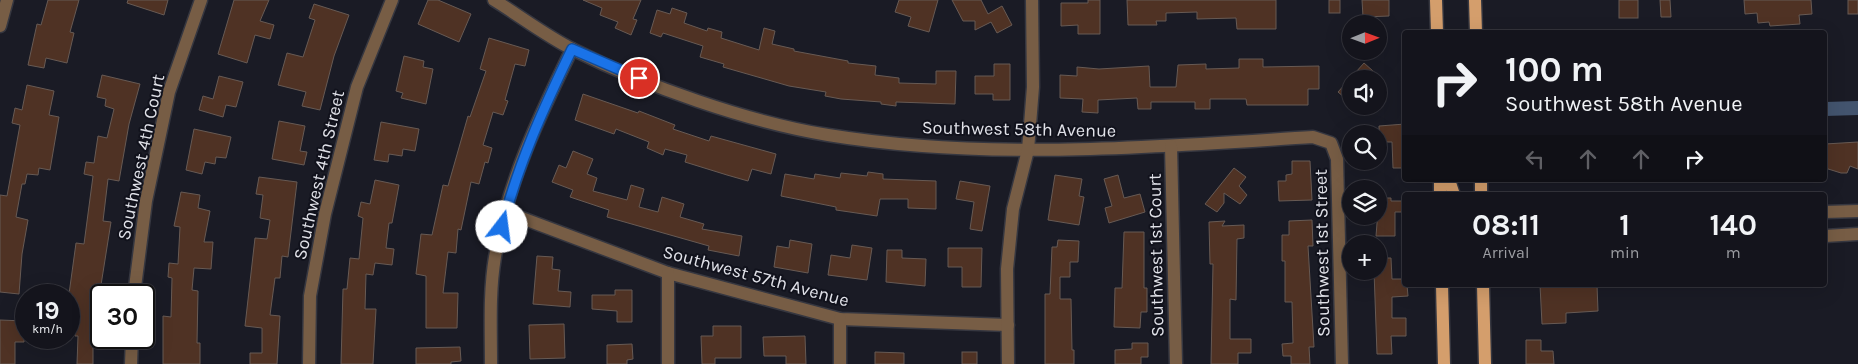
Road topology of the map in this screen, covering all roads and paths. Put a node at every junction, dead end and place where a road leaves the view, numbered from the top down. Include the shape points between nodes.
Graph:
1 (7, 0) edge
2 (201, 0) edge
3 (392, 0) edge
4 (494, 0) edge
5 (1032, 0) edge
6 (1436, 0) edge
7 (1475, 0) edge
8 (0, 26) edge
9 (1437, 30) edge
10 (1476, 30) edge
11 (572, 49) junction
12 (1331, 143) joint
13 (1172, 146) junction
14 (1028, 150) junction
15 (1858, 211) edge
16 (506, 212) junction
17 (1827, 212) edge
18 (1858, 234) edge
19 (1827, 236) edge
20 (668, 273) junction
21 (135, 284) edge
22 (1442, 287) edge
23 (1484, 287) edge
24 (840, 319) junction
25 (1008, 325) junction
26 (132, 349) edge
27 (132, 364) edge
28 (309, 364) edge
29 (491, 364) edge
30 (668, 364) edge
31 (840, 364) edge
32 (1008, 364) edge
33 (1176, 364) edge
34 (1342, 364) edge
35 (1444, 364) edge
36 (1485, 364) edge

1 - 8 street
2 - 21 street, Southwest 4th Court via 169,92 146,201
3 - 28 street, Southwest 4th Street via 357,87 324,214 310,296
4 - 11 street, Southwest 58th Avenue
5 - 14 street via 1033,87
6 - 9 main road
7 - 10 main road
11 - 14 street, Southwest 58th Avenue via 656,85 747,115 826,134 922,146
11 - 16 street via 524,154
12 - 13 street, Southwest 58th Avenue via 1313,137
12 - 34 street, Southwest 1st Street via 1337,159
13 - 14 street, Southwest 58th Avenue
13 - 33 street, Southwest 1st Court
14 - 25 street via 1013,209 1007,269
15 - 17 street
16 - 20 street, Southwest 57th Avenue
16 - 29 street via 495,257
18 - 19 street
20 - 24 street, Southwest 57th Avenue
20 - 30 street
22 - 35 main road
23 - 36 main road
24 - 25 street, Southwest 57th Avenue
24 - 31 street
25 - 32 street
26 - 27 street

